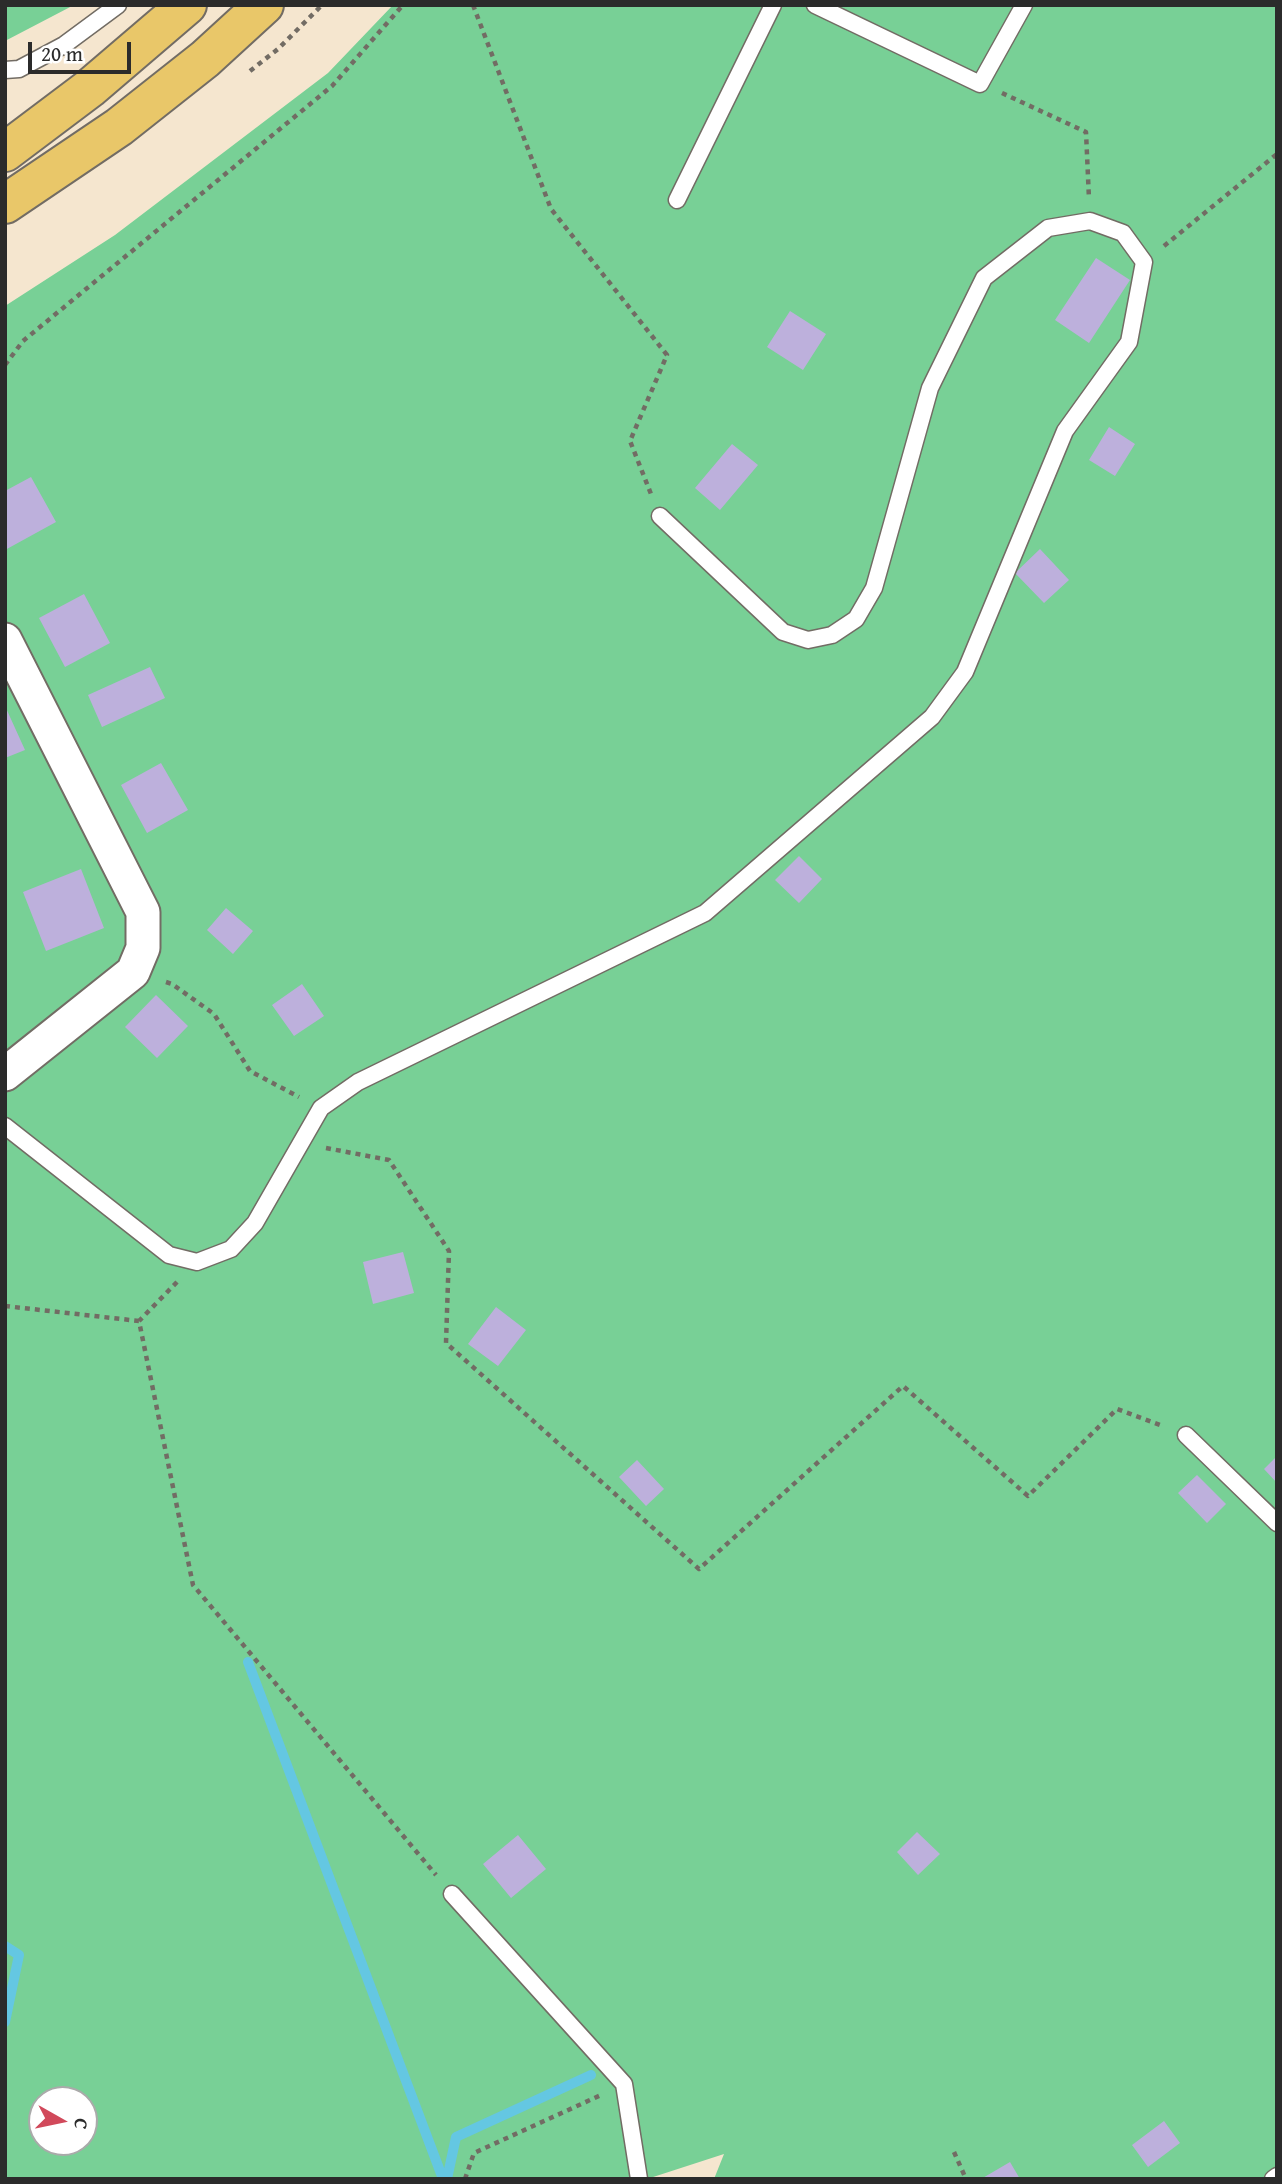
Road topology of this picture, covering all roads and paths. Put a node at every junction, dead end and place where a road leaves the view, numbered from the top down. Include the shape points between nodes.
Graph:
1 (118, 5) edge
2 (187, 5) edge
3 (264, 5) edge
4 (403, 5) edge
5 (473, 5) edge
6 (773, 5) edge
7 (816, 5) edge
8 (1024, 5) edge
9 (5, 70) edge
10 (980, 84) junction
11 (5, 152) edge
12 (1277, 154) edge
13 (677, 200) dead end
14 (5, 204) edge
15 (1090, 221) junction
16 (1144, 262) junction
17 (5, 365) edge
18 (660, 516) joint
19 (5, 640) edge
20 (133, 972) junction
21 (5, 1074) edge
22 (321, 1108) junction
23 (5, 1126) edge
24 (301, 1144) junction
25 (197, 1262) junction
26 (5, 1306) edge
27 (139, 1321) junction
28 (1186, 1434) joint
29 (1277, 1523) edge
30 (452, 1894) joint
31 (624, 2084) junction
32 (954, 2152) dead end
33 (465, 2179) edge
34 (639, 2179) edge
35 (966, 2179) edge

1 - 9 lane via 64,45 19,69
2 - 11 main road via 90,88
3 - 14 main road via 119,127
4 - 17 path via 332,86 23,341
5 - 18 path via 551,209 667,355 630,441
6 - 13 lane
7 - 10 lane
8 - 10 lane
10 - 15 path via 1086,132
12 - 16 path
15 - 16 lane via 1124,233
15 - 18 lane via 1048,228 984,278 930,388 874,588 856,619 832,635 808,640 783,632
16 - 22 lane via 1129,342 1065,431 965,672 932,717 705,913 359,1082
19 - 20 street via 143,912 143,948
20 - 21 street
20 - 22 path via 172,984 214,1014 250,1071
22 - 24 lane
23 - 25 lane via 169,1255
24 - 25 lane via 255,1223 231,1250
24 - 28 path via 389,1160 449,1251 446,1343 699,1569 903,1386 1028,1496 1117,1409
25 - 27 path
26 - 27 path
27 - 30 path via 193,1585
28 - 29 lane
30 - 31 lane
31 - 33 path via 474,2153
31 - 34 lane
32 - 35 path

